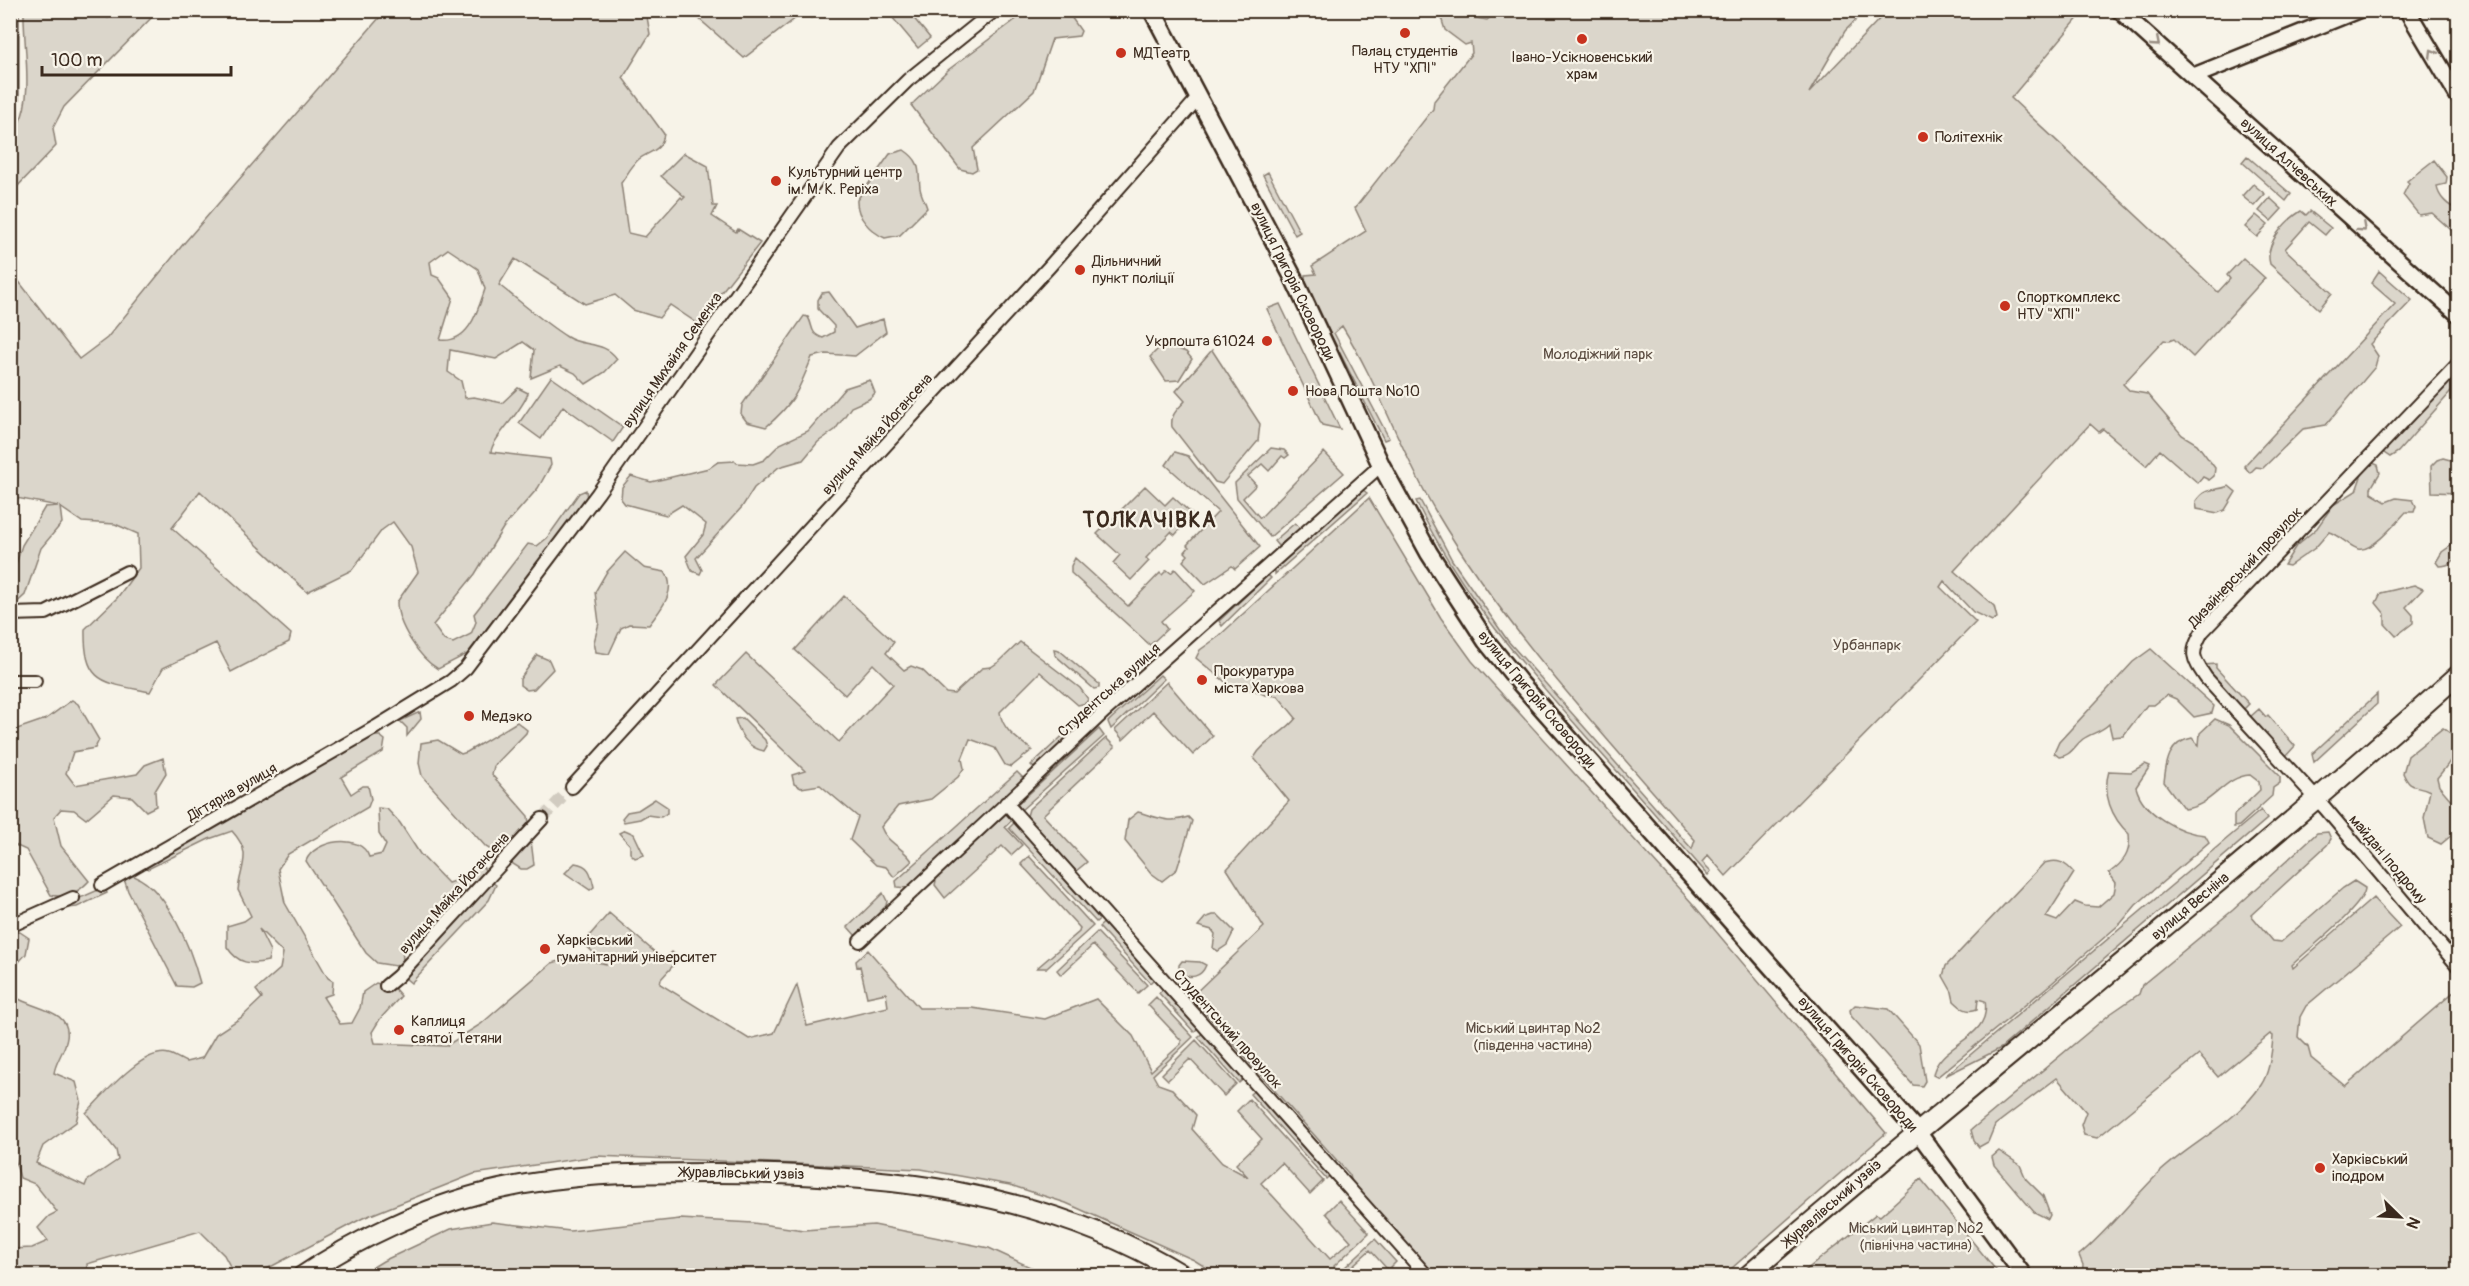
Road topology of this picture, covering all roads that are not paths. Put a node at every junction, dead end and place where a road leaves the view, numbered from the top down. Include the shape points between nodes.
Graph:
1 (995, 10) edge
2 (1152, 10) edge
3 (2119, 10) edge
4 (2358, 10) edge
5 (2407, 10) edge
6 (2194, 76) junction
7 (2458, 96) edge
8 (1199, 97) junction
9 (2458, 314) edge
10 (2458, 364) edge
11 (1382, 465) junction
12 (127, 572) dead end
13 (10, 614) edge
14 (2458, 675) edge
15 (10, 681) edge
16 (35, 681) dead end
17 (376, 727) joint
18 (572, 787) tunnel mouth
19 (2317, 800) junction
20 (1006, 803) junction
21 (542, 819) tunnel mouth
22 (102, 885) dead end
23 (73, 898) dead end
24 (10, 926) edge
25 (860, 941) dead end
26 (2458, 966) edge
27 (386, 986) dead end
28 (1917, 1131) junction
29 (302, 1275) edge
30 (1185, 1275) edge
31 (1427, 1275) edge
32 (1747, 1275) edge
33 (2024, 1275) edge

1 - 17 street, вулиця Михайля Семенка via 908,80 839,148 598,493 466,668
2 - 8 main road, вулиця Григорія Сковороди
3 -> 6 street, вулиця Алчевських
4 - 6 street
7 -> 5 street
6 -> 9 street, вулиця Алчевських
8 - 11 main road, вулиця Григорія Сковороди via 1293,277
8 - 18 street, вулиця Майка Йогансена via 1035,283
10 - 19 street, Дизайнерський провулок via 2202,632 2193,649 2195,661 2206,678
11 - 20 street, Студентська вулиця
11 - 28 main road, вулиця Григорія Сковороди via 1445,582 1486,641
12 - 13 street via 45,613
14 - 19 main road, вулиця Весніна
15 - 16 street
17 - 22 street, Дігтярна вулиця
19 - 26 street, майдан Іподрому
19 - 28 main road, вулиця Весніна
20 - 25 street, Студентська вулиця
20 - 31 street, Студентський провулок
21 - 27 street, вулиця Майка Йогансена
23 - 24 street
28 - 32 main road, Журавлівський узвіз
28 - 33 street, вулиця Григорія Сковороди
29 - 30 main road, Журавлівський узвіз via 395,1224 484,1192 586,1174 643,1172 801,1173 914,1183 981,1196 1094,1231

